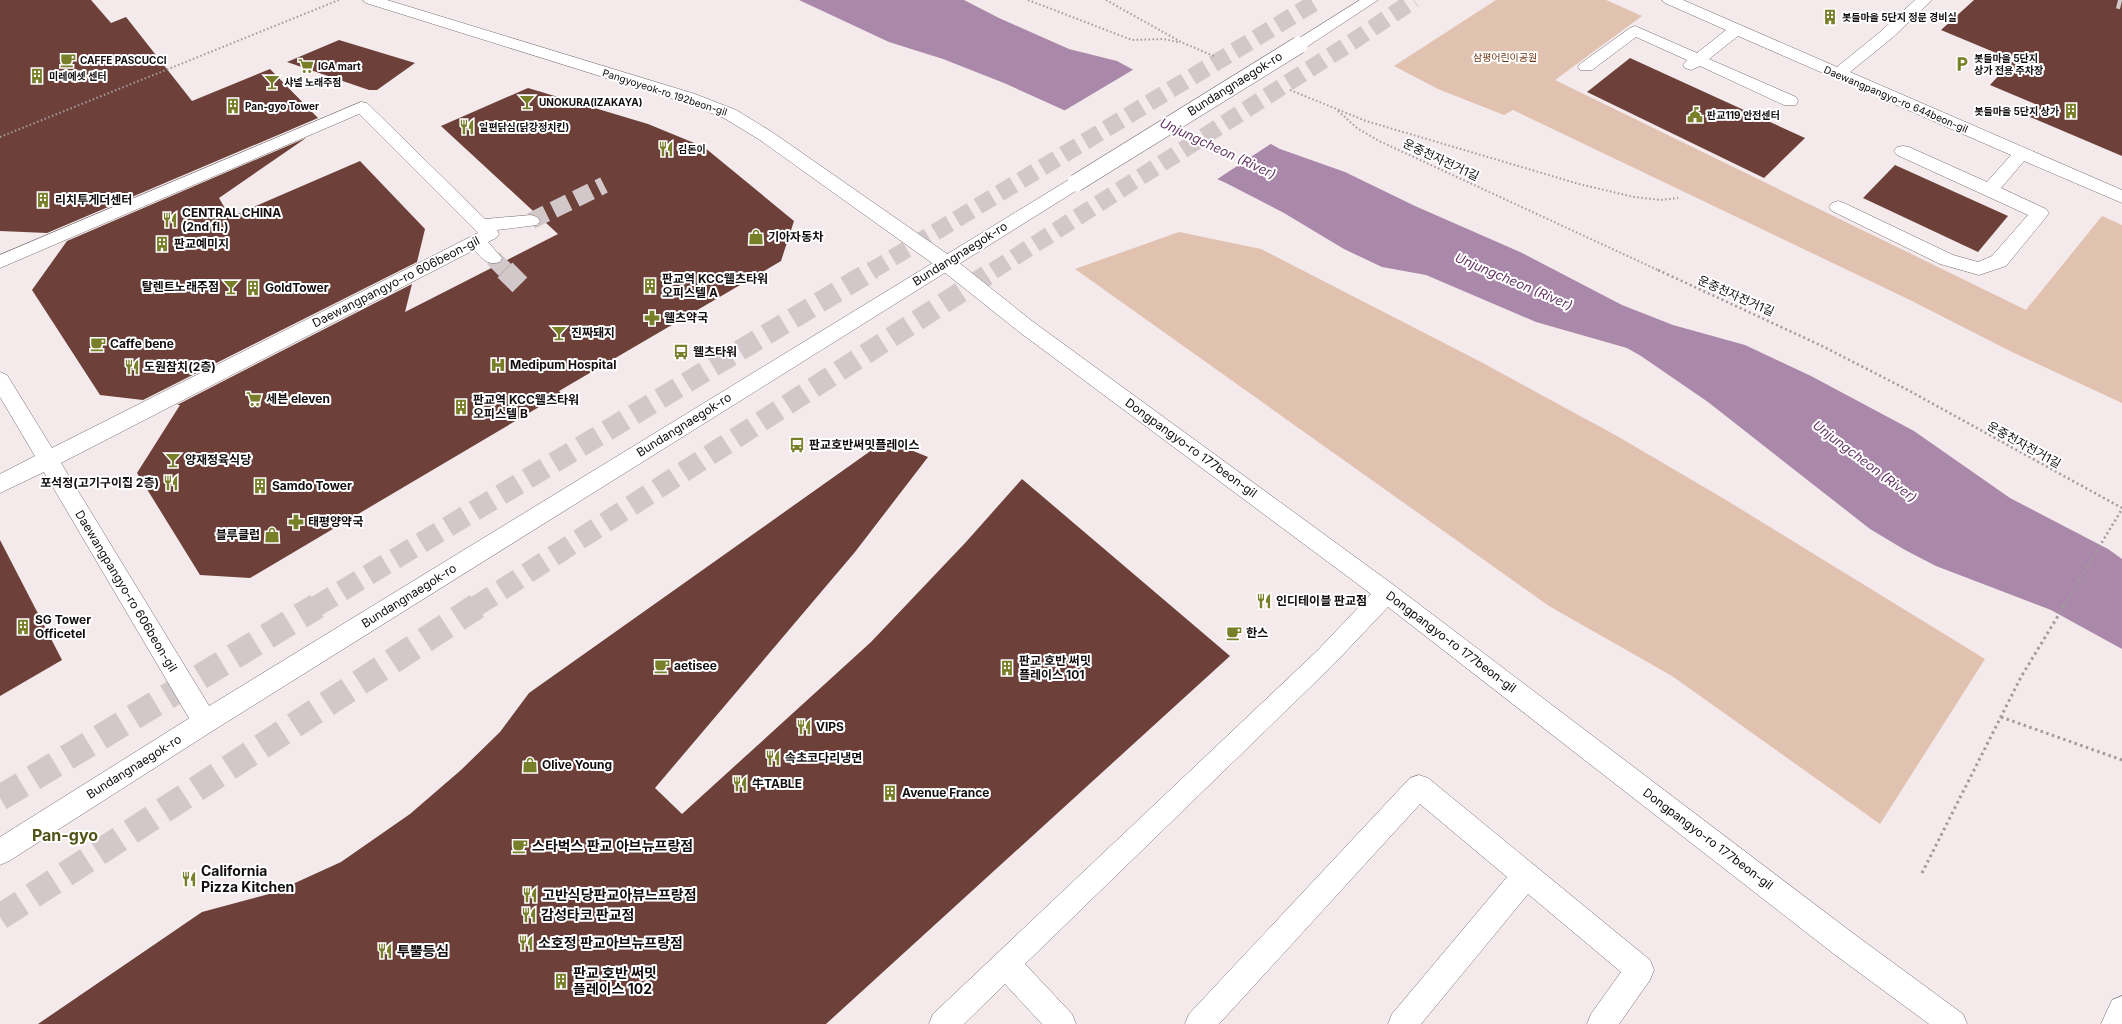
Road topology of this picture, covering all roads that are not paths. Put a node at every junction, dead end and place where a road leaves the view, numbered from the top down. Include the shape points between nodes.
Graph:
1 (371, 0) edge
2 (1370, 0) edge
3 (1670, 0) edge
4 (1924, 0) edge
5 (1737, 29) junction
6 (1695, 62) junction
7 (1586, 67) dead end
8 (1838, 74) junction
9 (1790, 101) dead end
10 (1903, 151) dead end
11 (2022, 154) junction
12 (1990, 190) junction
13 (2122, 197) edge
14 (1838, 207) dead end
15 (531, 221) tunnel mouth
16 (479, 233) junction
17 (493, 258) tunnel mouth
18 (0, 262) edge
19 (946, 263) junction
20 (0, 380) edge
21 (48, 460) junction
22 (0, 484) edge
23 (1388, 594) junction
24 (205, 722) junction
25 (0, 852) edge
26 (1526, 875) junction
27 (1006, 964) junction
28 (2122, 1010) edge
29 (943, 1024) edge
30 (1062, 1024) edge
31 (1199, 1024) edge
32 (1402, 1024) edge
33 (1601, 1024) edge
34 (1953, 1024) edge
35 (2115, 1024) edge

1 - 19 street, Pangyoyeok-ro 192beon-gil via 688,98 730,114 766,136
2 - 19 street, Bundangnaegok-ro, bridge
3 - 5 street, Daewangpangyo-ro 644beon-gil
4 - 8 street
5 - 6 street
5 - 8 street, Daewangpangyo-ro 644beon-gil
6 - 7 street via 1635,31
6 - 9 street
8 - 11 street, Daewangpangyo-ro 644beon-gil
10 - 12 street
11 - 12 street
11 - 13 street, Daewangpangyo-ro 644beon-gil
12 - 14 street via 2040,213 1999,261 1979,269 1946,260
15 - 16 street
16 - 17 street
16 - 18 street, Daewangpangyo-ro 606beon-gil via 361,107
16 - 21 street, Daewangpangyo-ro 606beon-gil
19 - 23 street, Dongpangyo-ro 177beon-gil via 1025,326
19 - 24 street, Bundangnaegok-ro
20 - 21 street, Daewangpangyo-ro 606beon-gil
21 - 22 street, Daewangpangyo-ro 606beon-gil
21 - 24 street, Daewangpangyo-ro 606beon-gil
23 - 27 street via 1326,657
23 - 34 street, Dongpangyo-ro 177beon-gil via 1844,944
24 - 25 street, Bundangnaegok-ro
26 - 31 street via 1419,787
26 - 32 street
26 - 33 street via 1640,970
27 - 29 street
27 - 30 street
28 - 35 street

